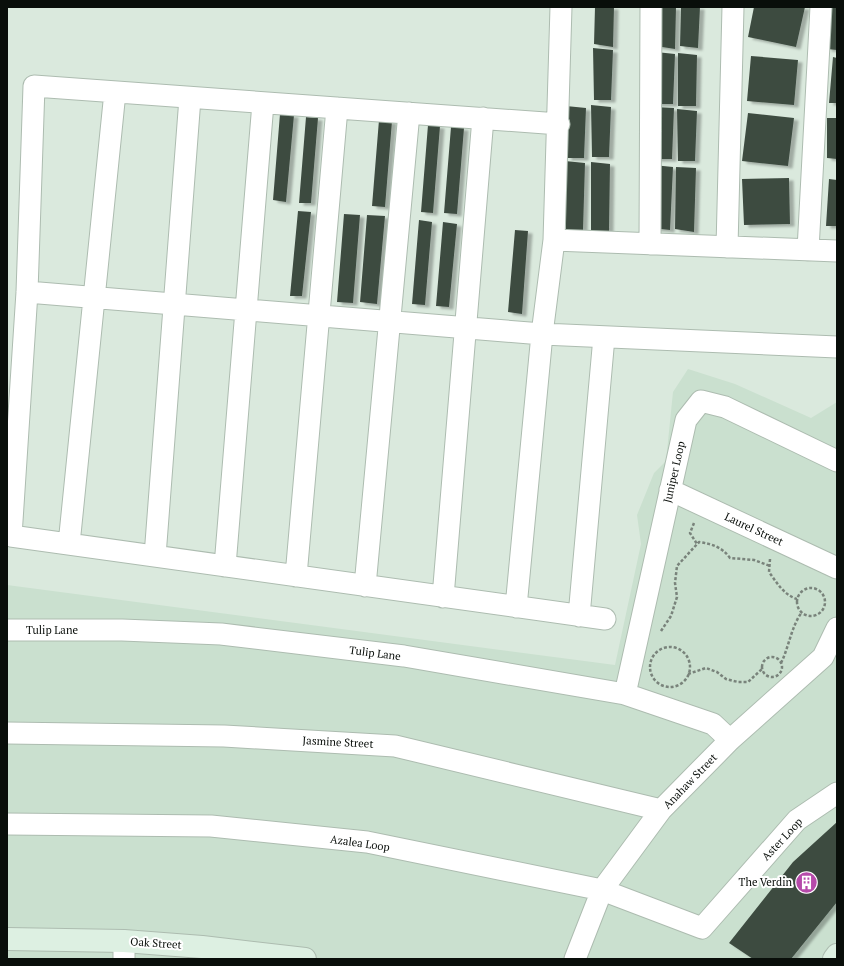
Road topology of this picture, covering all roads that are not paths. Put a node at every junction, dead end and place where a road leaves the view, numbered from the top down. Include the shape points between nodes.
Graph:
1 (561, 7) edge
2 (651, 7) edge
3 (733, 7) edge
4 (821, 7) edge
5 (115, 92) junction
6 (190, 98) junction
7 (263, 103) junction
8 (337, 108) junction
9 (409, 113) junction
10 (483, 118) junction
11 (559, 124) junction
12 (554, 240) junction
13 (650, 244) junction
14 (727, 247) junction
15 (808, 250) junction
16 (837, 251) edge
17 (27, 292) junction
18 (94, 297) junction
19 (174, 304) junction
20 (246, 310) junction
21 (318, 316) junction
22 (390, 322) junction
23 (466, 328) junction
24 (542, 334) junction
25 (604, 337) junction
26 (837, 347) edge
27 (837, 461) edge
28 (670, 490) junction
29 (69, 544) junction
30 (155, 556) junction
31 (225, 566) junction
32 (837, 568) edge
33 (296, 576) junction
34 (365, 586) junction
35 (443, 597) junction
36 (516, 607) junction
37 (579, 616) junction
38 (605, 619) dead end
39 (837, 628) edge
40 (7, 630) edge
41 (625, 694) junction
42 (7, 733) edge
43 (730, 740) junction
44 (837, 793) edge
45 (661, 810) junction
46 (7, 824) edge
47 (602, 890) junction
48 (702, 928) joint
49 (7, 939) edge
50 (124, 950) edge
51 (837, 955) edge
52 (304, 959) edge
53 (575, 959) edge
54 (834, 959) edge

1 - 11 street
2 - 13 street
3 - 14 street
4 - 15 street
5 - 6 street
5 - 17 street via 34,86
5 - 18 street
6 - 7 street
6 - 19 street
7 - 8 street
7 - 20 street
8 - 9 street
8 - 21 street
9 - 10 street
9 - 22 street
10 - 11 street
10 - 23 street
11 - 12 street
12 - 13 street
12 - 24 street
13 - 14 street
14 - 15 street
15 - 16 street
17 - 18 street
17 - 29 street via 11,536
18 - 19 street
18 - 29 street
19 - 20 street
19 - 30 street
20 - 21 street
20 - 31 street
21 - 22 street
21 - 33 street
22 - 23 street
22 - 34 street
23 - 24 street
23 - 35 street
24 - 25 street
24 - 36 street
25 - 26 street
25 - 37 street
27 - 28 street, Juniper Loop via 725,406 701,401 686,420
28 - 32 street, Laurel Street
28 - 41 street, Juniper Loop
29 - 30 street
30 - 31 street
31 - 33 street
33 - 34 street
34 - 35 street
35 - 36 street
36 - 37 street
37 - 38 street
39 - 43 street, Anahaw Street via 823,657
40 - 41 street, Tulip Lane via 122,630 221,634 404,656
41 - 43 street, Tulip Lane via 713,724
42 - 45 street, Jasmine Street via 224,736 395,746
43 - 45 street, Anahaw Street
44 - 48 street, Aster Loop via 797,820
45 - 47 street, Anahaw Street
46 - 47 street, Azalea Loop via 211,826 367,842
47 - 48 street, Azalea Loop
47 - 53 street, Anahaw Street
49 - 50 street, Oak Street
50 - 52 street, Oak Street via 202,947
51 - 54 street

